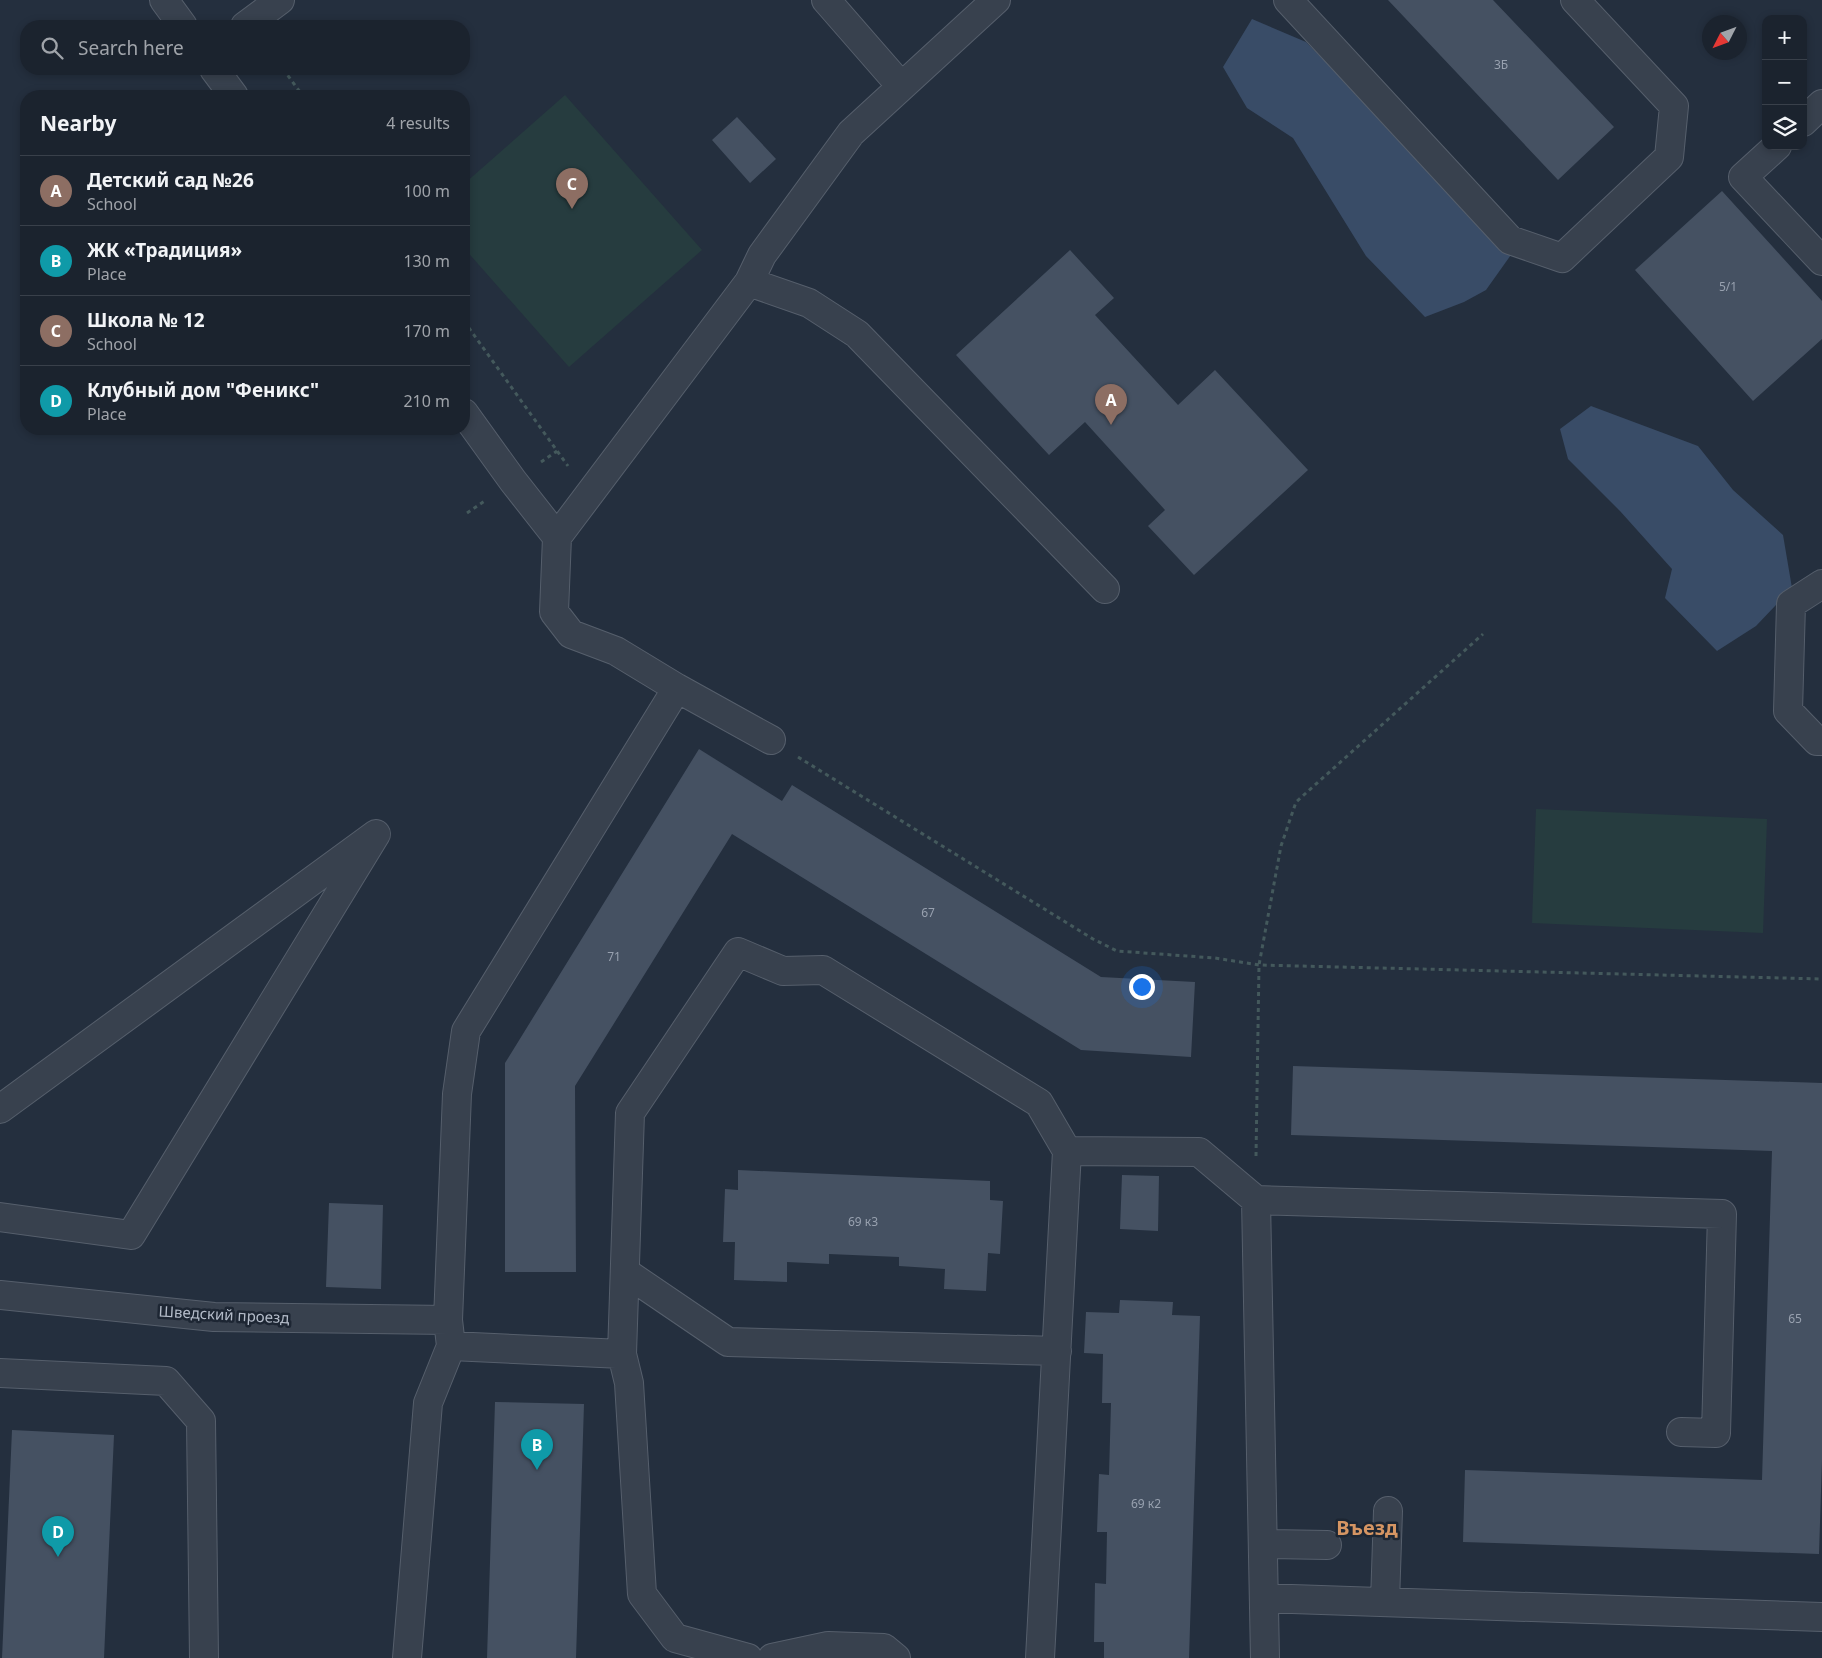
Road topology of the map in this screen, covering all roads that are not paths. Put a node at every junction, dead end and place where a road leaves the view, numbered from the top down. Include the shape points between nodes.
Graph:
1 (164, 0) edge
2 (280, 0) edge
3 (826, 0) edge
4 (996, 0) edge
5 (1288, 0) edge
6 (1575, 0) edge
7 (179, 20) edge
8 (253, 20) edge
9 (218, 75) edge
10 (901, 86) junction
11 (230, 90) edge
12 (1822, 104) edge
13 (1807, 118) edge
14 (1773, 150) edge
15 (1822, 262) edge
16 (749, 282) junction
17 (470, 421) edge
18 (557, 537) junction
19 (1822, 584) edge
20 (1106, 589) dead end
21 (677, 688) junction
22 (771, 740) road end
23 (1822, 741) edge
24 (0, 1110) edge
25 (1067, 1150) junction
26 (1256, 1200) junction
27 (0, 1216) edge
28 (625, 1272) junction
29 (0, 1295) edge
30 (450, 1333) junction
31 (1056, 1351) junction
32 (622, 1354) junction
33 (0, 1373) edge
34 (1681, 1432) dead end
35 (1388, 1511) dead end
36 (1264, 1544) junction
37 (1326, 1545) dead end
38 (1265, 1598) junction
39 (1385, 1602) junction
40 (1822, 1617) edge
41 (204, 1658) edge
42 (407, 1658) edge
43 (748, 1658) edge
44 (772, 1658) edge
45 (896, 1658) edge
46 (1040, 1658) edge
47 (1265, 1658) edge

1 - 7 street
2 - 8 street
3 - 10 street
4 - 10 street
5 - 6 street via 1510,240 1562,258 1670,157 1674,106
9 - 11 street
10 - 16 street via 851,133 762,255
12 - 13 street
14 - 15 street via 1743,177
16 - 18 street
16 - 20 street via 809,303 857,334
17 - 18 street
18 - 21 street via 554,612 571,634 616,651
19 - 23 street via 1791,604 1788,711 1817,741
21 - 22 street
21 - 30 street via 466,1031 457,1094
24 - 27 street via 376,834 131,1235
25 - 26 street via 1199,1152
25 - 28 street via 1038,1103 823,970 783,971 738,952 630,1113
25 - 31 street
26 - 34 street via 1722,1214 1716,1433
26 - 36 street
28 - 31 street via 728,1342
28 - 32 street
29 - 30 street, Шведский проезд via 214,1316
30 - 32 street, Шведский проезд
30 - 42 street via 428,1403
31 - 46 street
32 - 43 street via 629,1383 642,1594 675,1638
33 - 41 street via 166,1381 201,1421
35 - 39 street
36 - 37 street
36 - 38 street
38 - 39 street
38 - 47 street
39 - 40 street
44 - 45 street via 828,1646 884,1648

